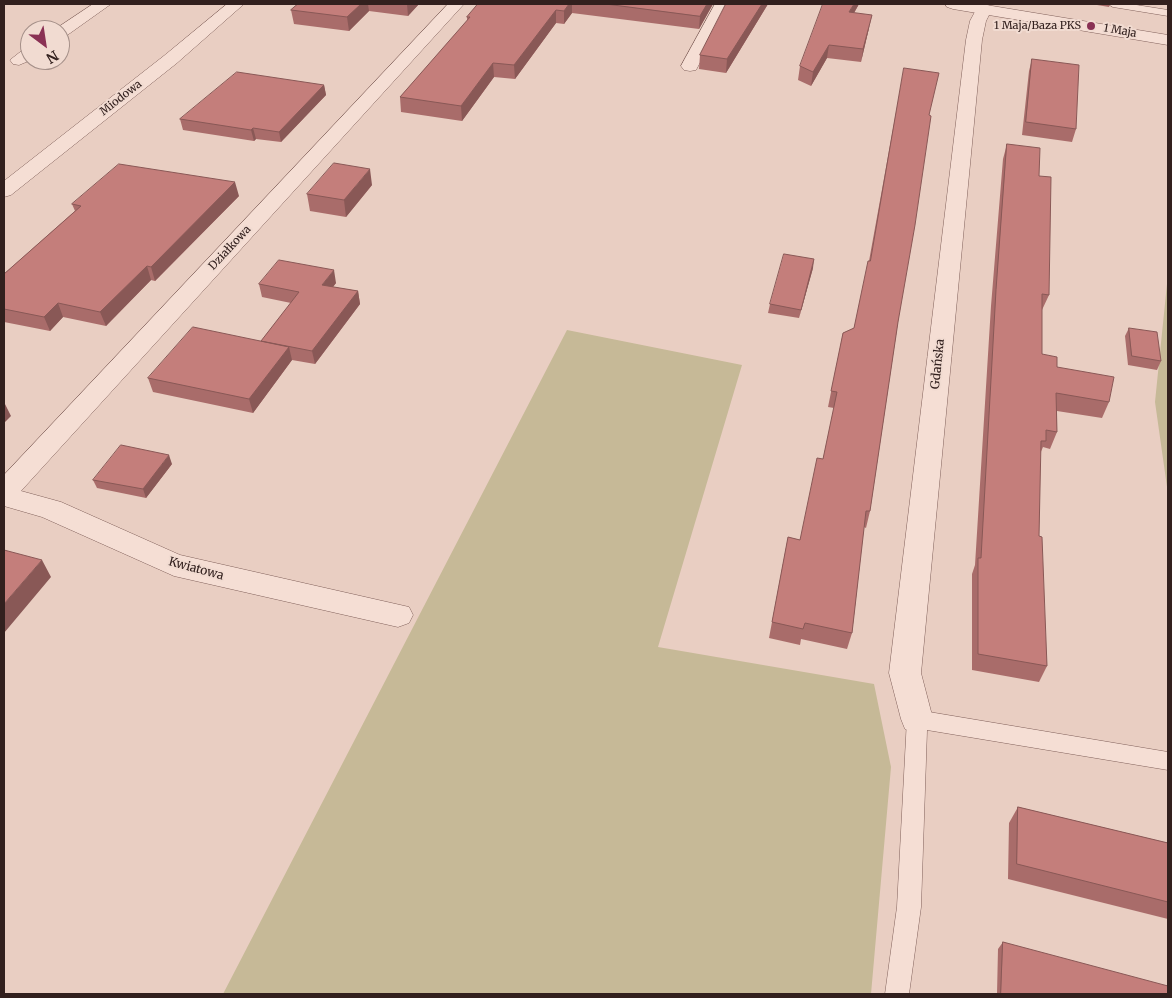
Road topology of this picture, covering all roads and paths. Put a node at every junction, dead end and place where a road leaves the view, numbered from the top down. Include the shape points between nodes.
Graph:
1 (103, 4) edge
2 (236, 4) edge
3 (456, 4) edge
4 (723, 4) edge
5 (954, 4) edge
6 (1113, 4) edge
7 (985, 6) edge
8 (1168, 13) edge
9 (70, 26) edge
10 (1168, 40) edge
11 (690, 66) dead end
12 (4, 191) edge
13 (4, 492) edge
14 (4, 496) edge
15 (398, 615) dead end
16 (917, 719) junction
17 (1168, 761) edge
18 (897, 994) edge

1 - 9 street
2 - 12 street, Miodowa
3 - 13 street, Działkowa
4 - 11 street
5 - 7 street, 1 Maja
6 - 8 lane
7 - 10 street, 1 Maja
7 - 16 street, Gdańska via 974,40 904,673
14 - 15 street, Kwiatowa via 52,509 174,565
16 - 17 lane
16 - 18 lane via 909,907

